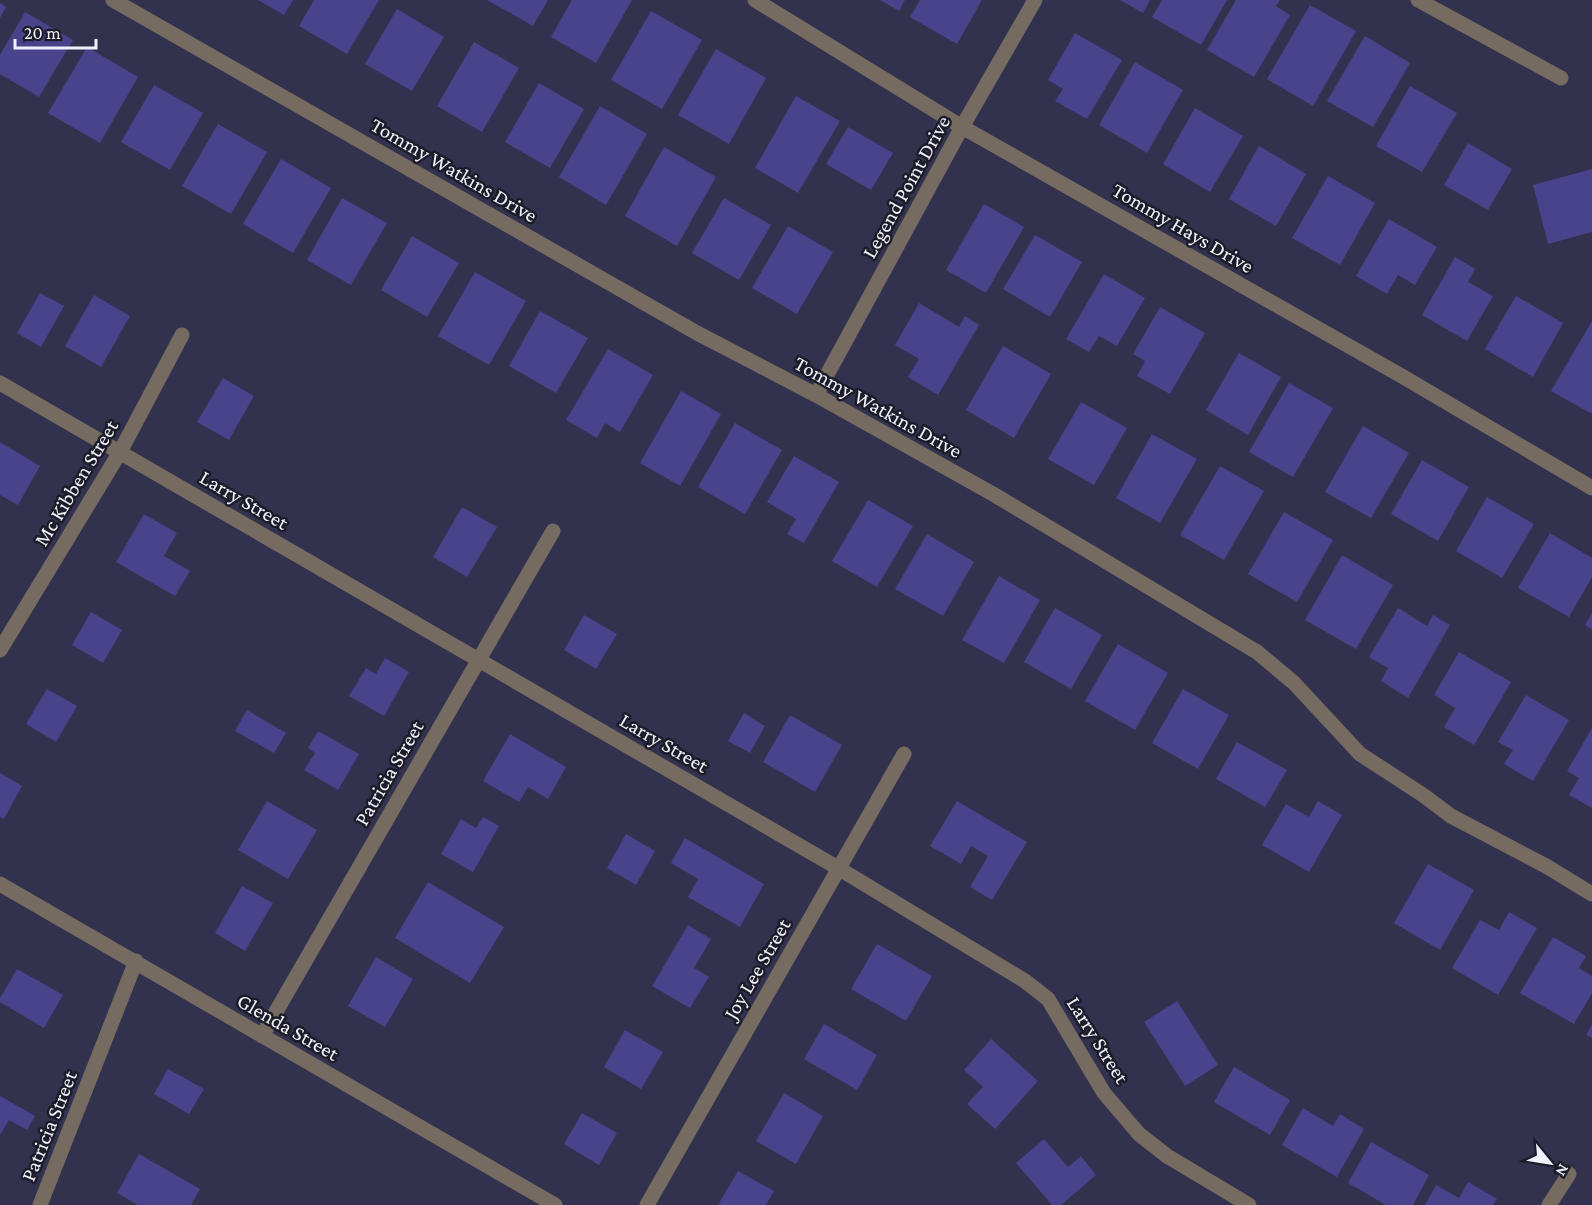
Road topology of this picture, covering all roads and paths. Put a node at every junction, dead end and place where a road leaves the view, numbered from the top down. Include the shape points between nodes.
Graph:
1 (113, 0) edge
2 (755, 0) edge
3 (1035, 0) edge
4 (1418, 0) edge
5 (1561, 78) dead end
6 (962, 127) junction
7 (182, 335) dead end
8 (0, 383) edge
9 (816, 394) junction
10 (120, 453) junction
11 (1592, 489) edge
12 (553, 531) dead end
13 (0, 650) edge
14 (479, 660) junction
15 (904, 754) dead end
16 (838, 868) junction
17 (0, 884) edge
18 (1592, 894) edge
19 (136, 961) junction
20 (262, 1036) junction
21 (1569, 1174) dead end
22 (40, 1205) edge
23 (555, 1205) edge
24 (647, 1205) edge
25 (1249, 1205) edge
26 (1549, 1205) edge

1 - 9 street, Tommy Watkins Drive via 697,333
2 - 6 street, Tommy Hays Drive
3 - 6 street, Legend Point Drive
4 - 5 street
6 - 9 street, Legend Point Drive
6 - 11 street, Tommy Hays Drive via 1400,375
7 - 10 street, Mc Kibben Street
8 - 10 street, Larry Street
9 - 18 street, Tommy Watkins Drive via 993,494 1257,652 1294,683 1360,754 1451,816
10 - 13 street, Mc Kibben Street
10 - 14 street, Larry Street
12 - 14 street, Patricia Street
14 - 16 street, Larry Street
14 - 20 street, Patricia Street
15 - 16 street, Joy Lee Street
16 - 24 street, Joy Lee Street
16 - 25 street, Larry Street via 1025,981 1048,999 1104,1093 1139,1134 1167,1156
17 - 19 street, Glenda Street
19 - 20 street, Glenda Street
19 - 22 street, Patricia Street
20 - 23 street, Glenda Street
21 - 26 street

